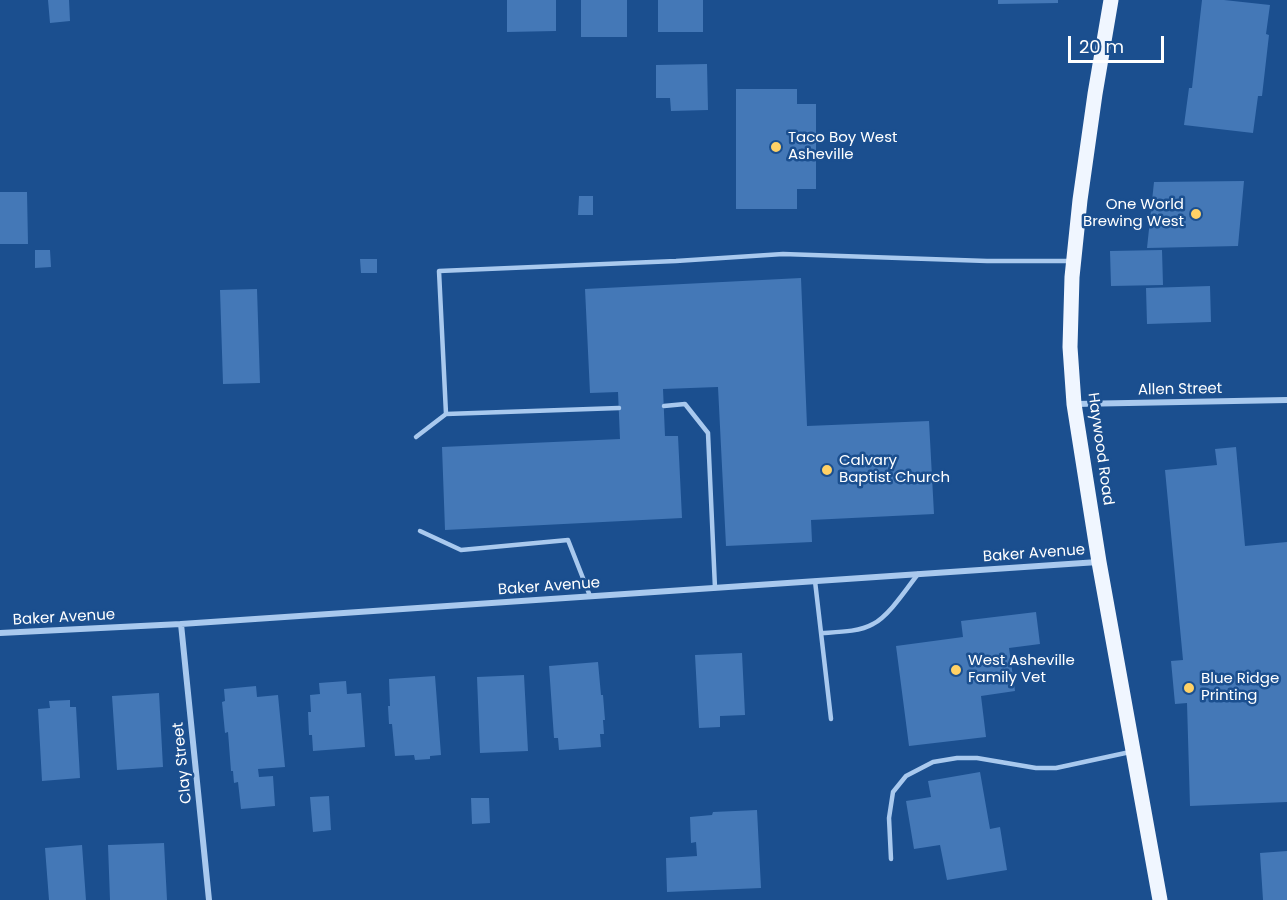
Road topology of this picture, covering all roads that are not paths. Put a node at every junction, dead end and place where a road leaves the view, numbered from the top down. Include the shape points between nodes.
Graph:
1 (1111, 0) edge
2 (1074, 261) junction
3 (1287, 400) edge
4 (1074, 404) junction
5 (664, 406) dead end
6 (619, 408) dead end
7 (446, 414) junction
8 (416, 437) dead end
9 (420, 531) dead end
10 (1099, 562) junction
11 (918, 574) junction
12 (815, 581) junction
13 (715, 588) junction
14 (591, 596) junction
15 (181, 624) junction
16 (0, 633) edge
17 (822, 633) junction
18 (831, 719) dead end
19 (1133, 751) junction
20 (891, 859) dead end
21 (209, 900) edge
22 (1160, 900) edge

1 - 2 main road, Haywood Road
2 - 4 main road, Haywood Road via 1070,347
2 - 7 lane via 783,255 439,271
3 - 4 street, Allen Street
4 - 10 main road, Haywood Road
5 - 13 lane via 685,404 708,433
6 - 7 lane
7 - 8 lane
9 - 14 lane via 461,550 568,540
10 - 11 street, Baker Avenue
10 - 19 main road, Haywood Road
11 - 12 street, Baker Avenue
11 - 17 lane via 874,624
12 - 13 street, Baker Avenue
12 - 17 lane
13 - 14 street, Baker Avenue
14 - 15 street, Baker Avenue
15 - 16 street, Baker Avenue
15 - 21 street, Clay Street
17 - 18 lane
19 - 20 lane via 1056,768 977,758 933,762 906,776 893,792 889,818
19 - 22 main road, Haywood Road

